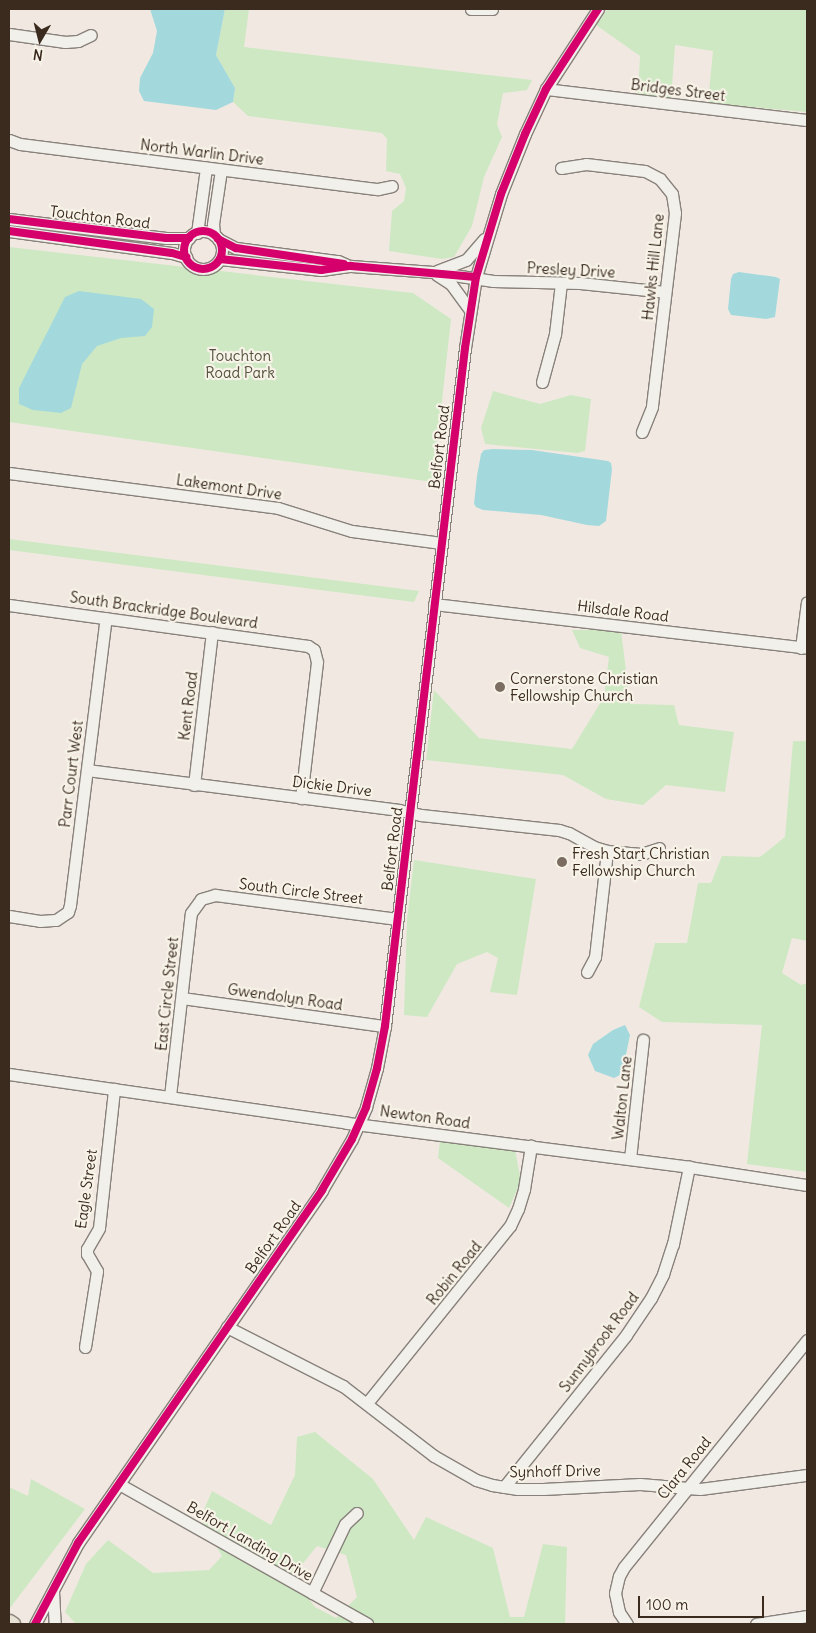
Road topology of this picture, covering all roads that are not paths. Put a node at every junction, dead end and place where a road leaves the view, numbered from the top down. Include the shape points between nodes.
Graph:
1 (471, 9) edge
2 (492, 9) edge
3 (598, 9) edge
4 (9, 34) edge
5 (91, 35) dead end
6 (546, 89) junction
7 (807, 120) edge
8 (9, 140) edge
9 (206, 168) junction
10 (561, 168) dead end
11 (221, 170) junction
12 (392, 186) dead end
13 (202, 201) junction
14 (216, 203) junction
15 (9, 219) edge
16 (9, 231) edge
17 (193, 235) junction
18 (487, 236) junction
19 (216, 237) junction
20 (186, 258) junction
21 (220, 259) junction
22 (351, 266) junction
23 (433, 272) junction
24 (476, 278) junction
25 (561, 283) junction
26 (665, 292) junction
27 (470, 310) junction
28 (542, 382) dead end
29 (642, 432) dead end
30 (9, 473) edge
31 (441, 543) junction
32 (807, 602) edge
33 (434, 604) junction
34 (9, 605) edge
35 (106, 618) junction
36 (212, 632) junction
37 (804, 648) edge
38 (87, 770) junction
39 (194, 784) junction
40 (301, 798) junction
41 (410, 813) junction
42 (658, 848) dead end
43 (607, 851) junction
44 (201, 899) joint
45 (9, 916) edge
46 (397, 918) junction
47 (587, 972) dead end
48 (182, 998) junction
49 (385, 1026) junction
50 (643, 1040) dead end
51 (9, 1074) edge
52 (114, 1089) junction
53 (170, 1096) junction
54 (359, 1124) junction
55 (531, 1146) junction
56 (630, 1159) junction
57 (689, 1167) junction
58 (807, 1185) edge
59 (227, 1327) junction
60 (807, 1340) edge
61 (85, 1347) dead end
62 (368, 1404) junction
63 (807, 1475) edge
64 (119, 1484) junction
65 (504, 1488) junction
66 (686, 1489) junction
67 (357, 1513) dead end
68 (52, 1588) junction
69 (312, 1593) junction
70 (807, 1616) edge
71 (9, 1622) edge
72 (12, 1624) edge
73 (35, 1624) edge
74 (55, 1624) edge
75 (366, 1624) edge
76 (627, 1624) edge
77 (756, 1624) edge

1 - 2 street
3 - 6 street, Belfort Road
4 - 5 street via 65,42
6 - 7 street, Bridges Street
6 - 18 street, Belfort Road via 524,134
8 - 9 street, North Warlin Drive
9 - 11 street, North Warlin Drive
9 - 13 street
10 - 26 street, Hawks Hill Lane via 586,164 645,171 670,183 675,213
11 - 12 street, North Warlin Drive via 378,189
11 - 14 street
13 - 14 street
13 - 17 street
14 - 19 street
15 - 17 street, Touchton Road via 166,238
16 - 20 street, Touchton Road via 172,253
17 - 19 street, Touchton Road via 206,232
17 - 20 street via 186,244
18 - 23 street via 466,260
18 - 24 street, Belfort Road
19 - 21 street via 222,249
19 - 22 street, Touchton Road via 236,248 338,261
20 - 21 street, Touchton Road via 202,269 209,268
21 - 22 street, Touchton Road via 321,270
22 - 23 street, Touchton Road
23 - 24 street, Touchton Road
23 - 27 street via 451,284
24 - 25 street, Presley Drive
24 - 27 street, Belfort Road
25 - 26 street, Presley Drive
25 - 28 street via 555,334
26 - 29 street, Hawks Hill Lane via 652,407
27 - 31 street, Belfort Road
30 - 31 street, Lakemont Drive via 278,508 352,531
31 - 33 street, Belfort Road
32 - 37 street
33 - 37 street, Hilsdale Road
33 - 41 street, Belfort Road
34 - 35 street, South Brackridge Boulevard
35 - 36 street, South Brackridge Boulevard
35 - 38 street, Parr Court West
36 - 39 street, Kent Road
36 - 40 street, South Brackridge Boulevard via 302,644 314,650 317,662
38 - 39 street, Dickie Drive
38 - 45 street, Parr Court West via 70,905 63,916 48,921
39 - 40 street, Dickie Drive
40 - 41 street, Dickie Drive
41 - 43 street, Dickie Drive via 559,830
41 - 46 street, Belfort Road
42 - 43 street, Dickie Drive via 641,854
43 - 47 street via 595,957
44 - 46 street, South Circle Street via 215,895
44 - 48 street, East Circle Street via 191,913
46 - 49 street, Belfort Road
48 - 49 street, Gwendolyn Road
48 - 53 street, East Circle Street
49 - 54 street, Belfort Road via 372,1088
50 - 56 street, Walton Lane
51 - 52 street, Newton Road
52 - 53 street, Newton Road
52 - 61 street, Eagle Street via 99,1228 87,1249 97,1270
53 - 54 street, Newton Road
54 - 55 street, Newton Road
54 - 59 street, Belfort Road via 322,1190
55 - 56 street, Newton Road
55 - 62 street, Robin Road via 524,1189 510,1226
56 - 57 street, Newton Road
57 - 58 street, Newton Road
57 - 65 street, Sunnybrook Road via 674,1244 650,1298 626,1335
59 - 62 street, Synhoff Drive via 343,1386
59 - 64 street, Belfort Road
60 - 66 street, Clara Road
62 - 65 street, Synhoff Drive via 434,1456 476,1480
63 - 66 street, Synhoff Drive via 718,1488
64 - 68 street, Belfort Road
64 - 69 street, Belfort Landing Drive
65 - 66 street, Synhoff Drive via 624,1484
66 - 76 street, Clara Road via 619,1576 616,1603
67 - 69 street via 345,1524
68 - 73 street, Belfort Road
68 - 74 street
69 - 75 street, Belfort Landing Drive
70 - 77 street
71 - 72 main road

